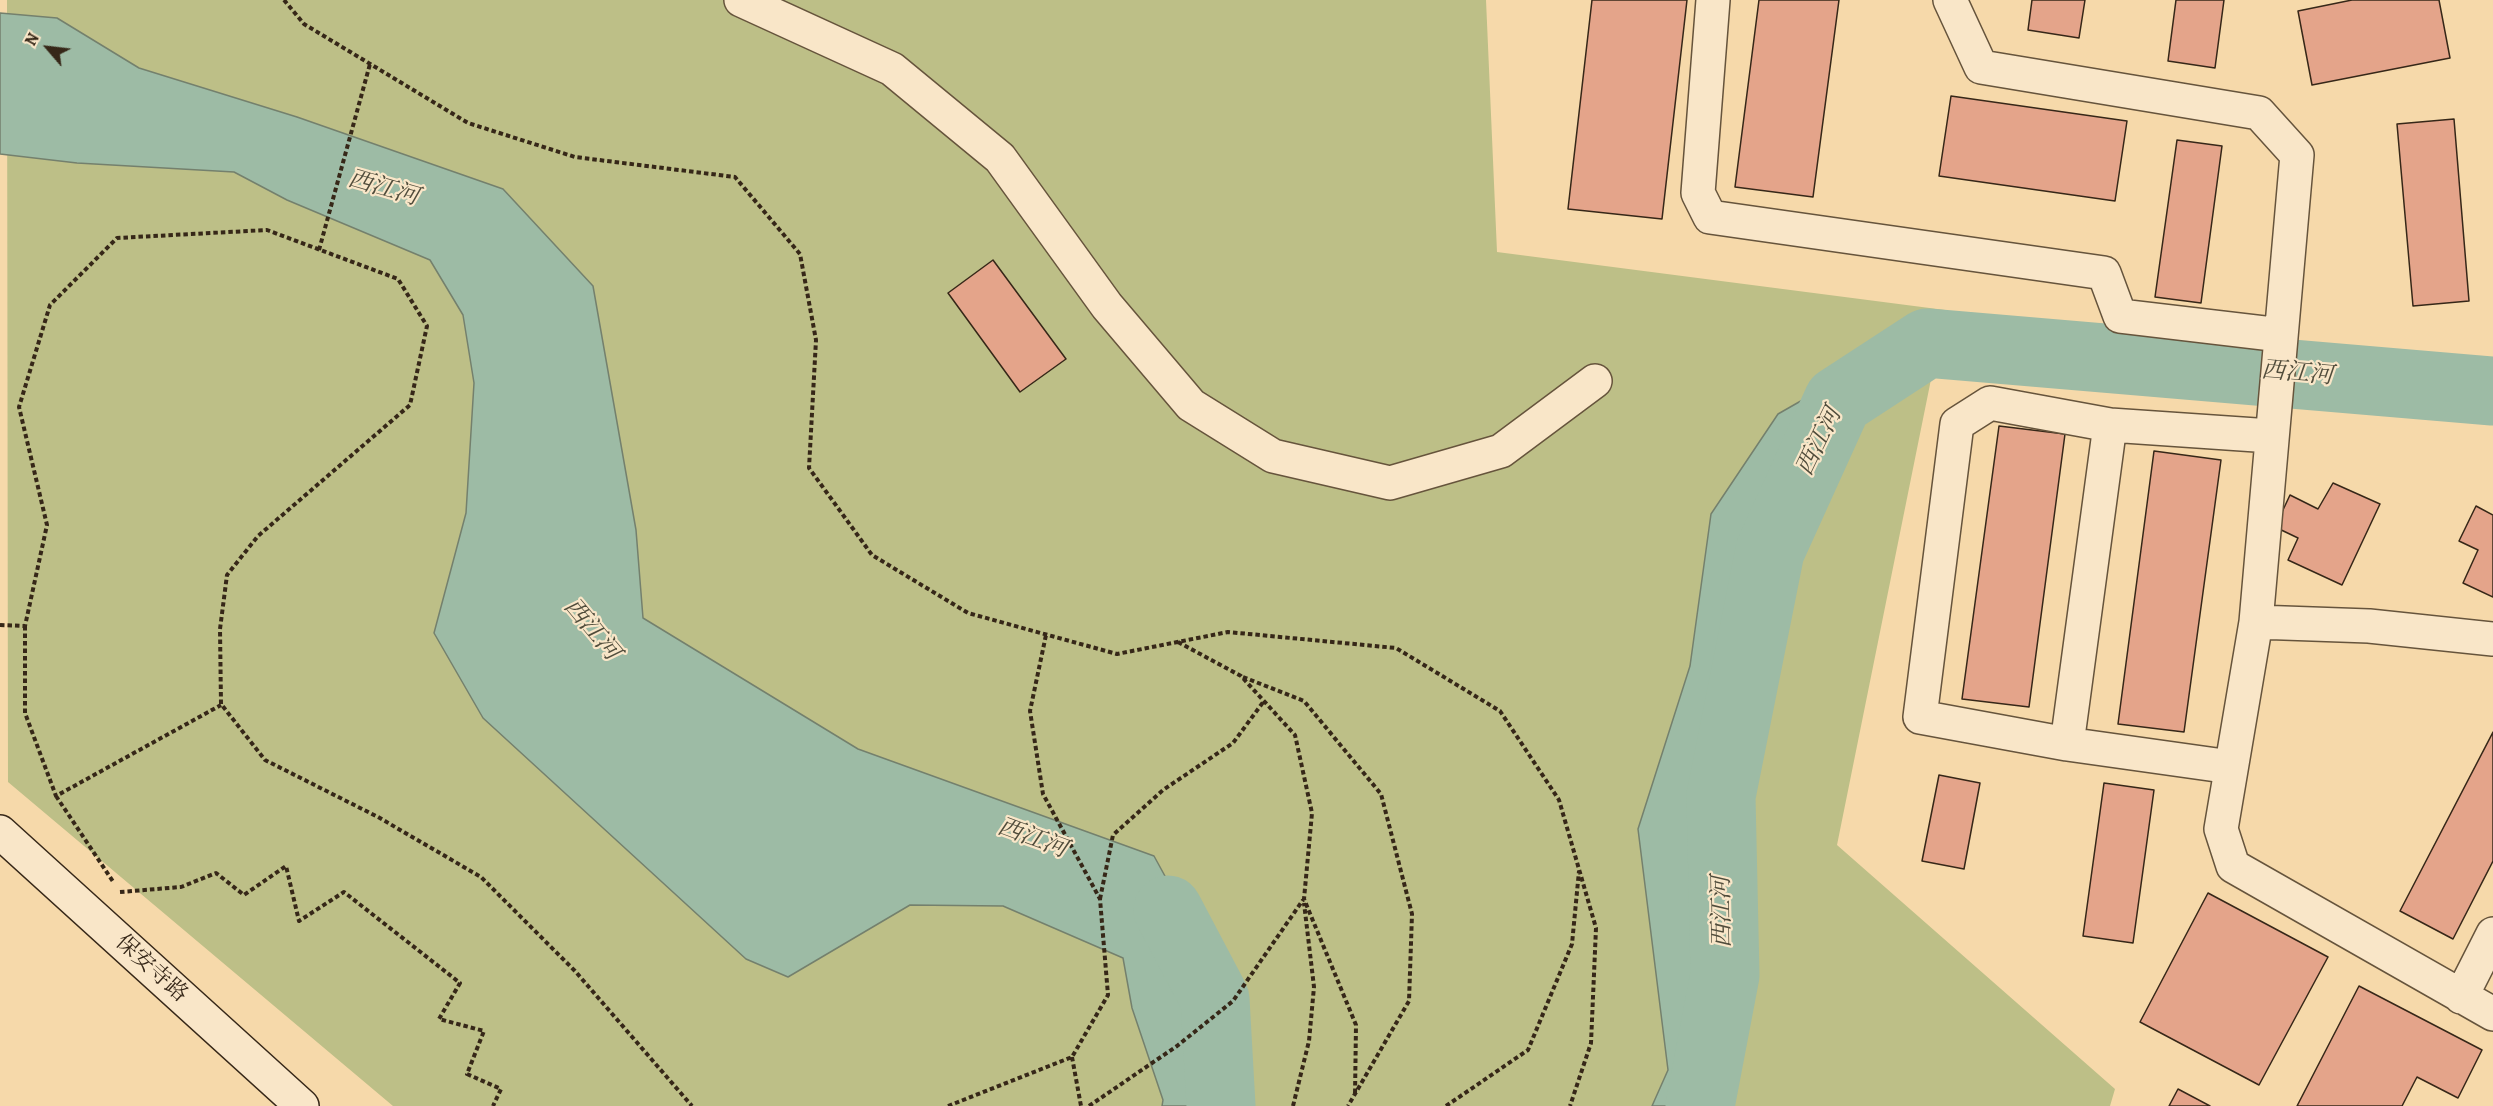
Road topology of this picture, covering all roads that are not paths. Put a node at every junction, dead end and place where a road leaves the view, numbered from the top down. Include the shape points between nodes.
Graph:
1 (741, 0) edge
2 (1713, 0) edge
3 (1950, 0) edge
4 (2280, 341) junction
5 (1595, 381) dead end
6 (2110, 425) junction
7 (2271, 435) junction
8 (2256, 622) junction
9 (2493, 639) edge
10 (2067, 744) junction
11 (2231, 767) junction
12 (0, 832) edge
13 (2493, 934) edge
14 (2461, 997) junction
15 (2493, 1014) edge
16 (302, 1106) edge

1 - 5 street via 892,69 1000,158 1107,306 1191,405 1274,456 1390,483 1501,451
2 - 4 street via 1698,193 1710,217 2104,273 2120,316
3 - 4 street via 1981,67 2259,113 2297,155
4 - 7 street
6 - 7 street
6 - 10 street
6 - 10 street via 1990,403 1957,424 1920,717
7 - 8 street
8 - 9 street via 2369,626
8 - 11 street
10 - 11 street
11 - 14 street via 2221,830 2233,866
12 - 16 street, 保安寺路
13 - 14 street
14 - 15 street

